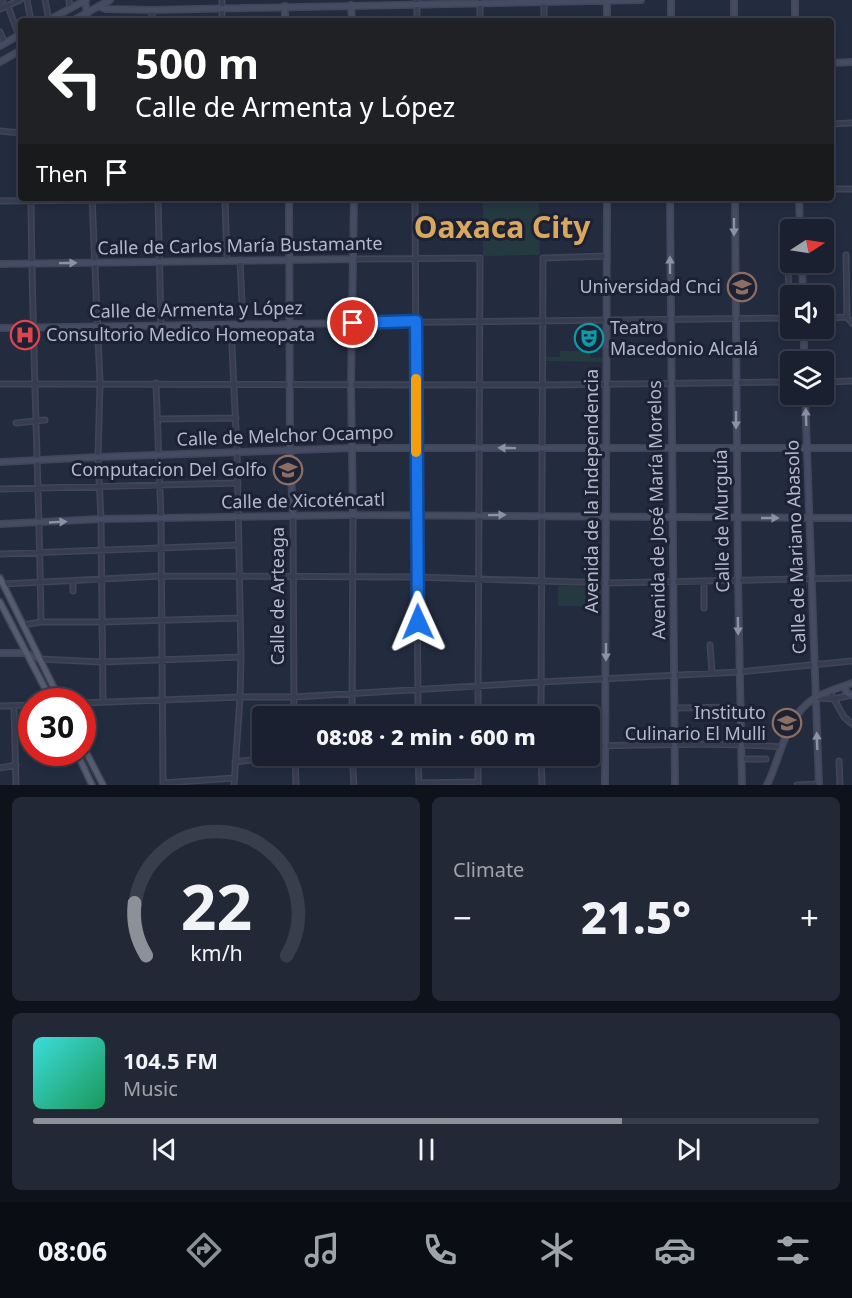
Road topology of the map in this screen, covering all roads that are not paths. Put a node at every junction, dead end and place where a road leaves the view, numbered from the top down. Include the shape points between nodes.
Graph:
1 (3, 0) edge
2 (20, 0) edge
3 (27, 0) edge
4 (45, 0) edge
5 (69, 0) edge
6 (86, 0) edge
7 (110, 0) edge
8 (222, 0) edge
9 (641, 0) edge
10 (671, 0) edge
11 (734, 0) edge
12 (795, 0) edge
13 (480, 1) edge
14 (544, 1) edge
15 (607, 1) edge
16 (351, 2) edge
17 (417, 2) edge
18 (285, 3) edge
19 (8, 6) junction
20 (99, 6) junction
21 (0, 7) edge
22 (222, 8) junction
23 (70, 9) junction
24 (152, 10) junction
25 (87, 13) junction
26 (30, 18) edge
27 (48, 18) edge
28 (54, 18) edge
29 (78, 18) edge
30 (88, 18) edge
31 (152, 18) edge
32 (222, 18) edge
33 (352, 18) edge
34 (417, 18) edge
35 (480, 18) edge
36 (544, 18) edge
37 (607, 18) edge
38 (671, 18) edge
39 (734, 18) edge
40 (795, 18) edge
41 (18, 30) edge
42 (0, 32) edge
43 (18, 36) edge
44 (3, 44) edge
45 (18, 52) edge
46 (0, 62) edge
47 (852, 62) edge
48 (834, 63) edge
49 (852, 123) edge
50 (834, 124) edge
51 (0, 131) edge
52 (18, 133) edge
53 (834, 189) edge
54 (852, 189) edge
55 (18, 200) edge
56 (0, 201) edge
57 (31, 201) edge
58 (92, 201) edge
59 (158, 201) edge
60 (225, 201) edge
61 (289, 201) edge
62 (354, 201) edge
63 (415, 201) edge
64 (607, 201) edge
65 (670, 201) edge
66 (735, 201) edge
67 (799, 201) edge
68 (800, 219) edge
69 (846, 255) dead end
70 (607, 256) junction
71 (290, 259) junction
72 (354, 259) junction
73 (416, 259) junction
74 (227, 260) junction
75 (240, 260) junction
76 (159, 261) junction
77 (95, 262) junction
78 (33, 263) junction
79 (0, 264) edge
80 (848, 317) junction
81 (735, 318) junction
82 (780, 318) edge
83 (834, 318) edge
84 (608, 319) junction
85 (543, 320) junction
86 (670, 320) junction
87 (416, 321) junction
88 (479, 321) junction
89 (353, 323) junction
90 (852, 323) edge
91 (291, 324) junction
92 (96, 325) junction
93 (231, 325) junction
94 (243, 325) junction
95 (161, 326) junction
96 (0, 328) edge
97 (32, 328) junction
98 (852, 381) edge
99 (736, 382) junction
100 (780, 382) edge
101 (834, 382) edge
102 (100, 383) junction
103 (156, 383) junction
104 (0, 384) edge
105 (34, 384) junction
106 (232, 384) junction
107 (290, 384) junction
108 (351, 384) junction
109 (671, 384) junction
110 (416, 385) junction
111 (480, 385) junction
112 (543, 385) junction
113 (607, 385) junction
114 (805, 405) edge
115 (236, 418) junction
116 (157, 419) junction
117 (36, 420) junction
118 (45, 420) dead end
119 (16, 423) dead end
120 (416, 447) junction
121 (607, 447) junction
122 (353, 448) junction
123 (479, 448) junction
124 (807, 448) junction
125 (852, 448) edge
126 (543, 449) junction
127 (672, 449) junction
128 (736, 449) junction
129 (290, 451) junction
130 (237, 453) junction
131 (158, 454) junction
132 (98, 456) junction
133 (39, 460) junction
134 (0, 462) edge
135 (238, 483) junction
136 (160, 485) junction
137 (98, 486) junction
138 (39, 488) junction
139 (0, 489) edge
140 (417, 514) junction
141 (353, 515) junction
142 (542, 515) junction
143 (607, 515) junction
144 (239, 516) junction
145 (293, 516) junction
146 (479, 516) junction
147 (672, 516) junction
148 (737, 517) junction
149 (161, 518) junction
150 (809, 518) junction
151 (852, 518) edge
152 (100, 519) junction
153 (40, 523) junction
154 (0, 524) edge
155 (239, 545) junction
156 (161, 547) junction
157 (100, 551) junction
158 (40, 552) junction
159 (0, 554) edge
160 (162, 576) junction
161 (239, 577) junction
162 (417, 577) junction
163 (292, 578) junction
164 (352, 578) junction
165 (478, 579) junction
166 (852, 579) edge
167 (738, 580) junction
168 (811, 580) junction
169 (2, 581) edge
170 (73, 581) junction
171 (100, 581) junction
172 (704, 581) junction
173 (40, 582) junction
174 (541, 582) junction
175 (672, 582) junction
176 (607, 583) junction
177 (73, 591) dead end
178 (0, 602) edge
179 (704, 608) dead end
180 (240, 618) junction
181 (162, 620) junction
182 (41, 622) junction
183 (101, 622) junction
184 (23, 625) junction
185 (710, 645) dead end
186 (0, 653) edge
187 (25, 653) junction
188 (240, 657) junction
189 (40, 659) junction
190 (162, 659) junction
191 (852, 661) edge
192 (101, 662) junction
193 (815, 665) junction
194 (739, 672) junction
195 (712, 673) junction
196 (674, 675) junction
197 (606, 678) junction
198 (541, 682) junction
199 (852, 683) edge
200 (477, 686) junction
201 (845, 686) junction
202 (44, 688) edge
203 (54, 688) edge
204 (418, 689) junction
205 (830, 692) junction
206 (351, 694) junction
207 (852, 695) edge
208 (240, 697) junction
209 (294, 697) junction
210 (816, 698) junction
211 (834, 699) junction
212 (162, 700) junction
213 (96, 702) edge
214 (103, 702) junction
215 (0, 706) edge
216 (14, 706) junction
217 (18, 706) edge
218 (294, 706) edge
219 (351, 706) edge
220 (418, 706) edge
221 (478, 706) edge
222 (541, 706) edge
223 (740, 707) junction
224 (674, 708) junction
225 (852, 724) edge
226 (674, 743) junction
227 (741, 744) junction
228 (600, 746) edge
229 (605, 746) junction
230 (782, 747) junction
231 (741, 759) junction
232 (766, 759) dead end
233 (252, 760) edge
234 (838, 761) dead end
235 (235, 762) junction
236 (16, 765) junction
237 (82, 766) edge
238 (94, 766) edge
239 (295, 766) edge
240 (353, 766) edge
241 (418, 766) edge
242 (478, 766) edge
243 (541, 766) edge
244 (0, 768) edge
245 (234, 778) junction
246 (90, 783) edge
247 (163, 784) edge
248 (419, 784) edge
249 (478, 784) edge
250 (819, 784) edge
251 (16, 785) edge
252 (104, 785) edge
253 (234, 785) edge
254 (296, 785) edge
255 (354, 785) edge
256 (542, 785) edge
257 (605, 785) edge
258 (675, 785) edge
259 (742, 785) edge
260 (767, 785) edge
261 (797, 785) edge
262 (840, 785) edge

1 - 21 street
2 - 19 street
3 - 26 street
4 - 27 street
5 - 23 street
6 - 23 street
6 - 25 street
7 - 20 street
8 - 22 street
9 - 15 street
10 - 38 street
11 - 39 street
12 - 40 street
13 - 14 street
13 - 17 street
13 - 35 street
14 - 15 street
14 - 36 street
15 - 37 street
16 - 17 street
16 - 18 street
16 - 33 street
17 - 34 street
18 - 22 street
19 - 21 street
19 - 41 street
20 - 24 street
20 - 25 street
22 - 24 street
22 - 32 street
23 - 28 street
24 - 31 street
25 - 29 street
25 - 30 street
42 - 44 street
43 - 44 street
45 - 46 street
47 - 48 street
49 - 50 street
51 - 52 street
53 - 54 street
55 - 56 street
57 - 78 street
58 - 77 street
59 - 76 street
60 - 74 street
61 - 71 street, Calle de Arteaga
62 - 72 street
63 - 73 street
64 - 70 street, Avenida de la Independencia
86 -> 65 street, Avenida de José María Morelos
66 -> 81 street, Calle de Murguía
67 - 68 street
69 - 80 street
70 - 84 street, Avenida de la Independencia
70 - 85 street via 543,258
71 - 72 street, Calle de Carlos María Bustamante
71 - 75 street, Calle de Carlos María Bustamante
71 - 91 street, Calle de Arteaga
72 - 73 street, Calle de Carlos María Bustamante
72 - 89 street
73 - 87 street
73 - 88 street, Calle de Carlos María Bustamante via 480,258
74 - 75 street, Calle de Carlos María Bustamante
74 - 76 street, Calle de Carlos María Bustamante
75 - 94 street
76 - 77 street, Calle de Carlos María Bustamante
76 - 95 street
78 -> 77 street, Calle de Carlos María Bustamante
77 - 92 street
78 - 79 street, Calle de Carlos María Bustamante
78 - 97 street
80 - 83 street
80 - 90 street
81 - 82 street, Calle de Armenta y López
81 - 86 street, Calle de Armenta y López
81 - 99 street, Calle de Murguía
84 - 85 street, Calle de Armenta y López
84 - 86 street, Calle de Armenta y López
84 - 113 street, Avenida de la Independencia
85 - 88 street, Calle de Armenta y López
85 - 112 street
86 - 109 street, Avenida de José María Morelos
87 - 88 street, Calle de Armenta y López
87 - 89 street, Calle de Armenta y López
87 - 110 street
88 - 111 street
89 - 91 street, Calle de Armenta y López
89 - 108 street
91 - 94 street, Calle de Armenta y López
91 - 107 street, Calle de Arteaga
92 - 95 street, Calle de Armenta y López
92 - 97 street, Calle de Armenta y López
92 - 102 street
93 - 94 street, Calle de Armenta y López
93 - 95 street, Calle de Armenta y López
93 - 106 street
96 - 97 street, Calle de Armenta y López
97 - 105 street
98 - 101 street
99 - 100 street
99 - 109 street
99 -> 128 street, Calle de Murguía
102 - 103 street
102 - 105 street
102 - 132 street
103 - 106 street
103 - 116 street
104 - 105 street
105 - 117 street
106 - 107 street
106 - 115 street
107 - 108 street
107 - 129 street, Calle de Arteaga
108 - 110 street
108 - 122 street
109 - 113 street
109 - 127 street, Avenida de José María Morelos
110 - 111 street
110 - 120 street
111 - 112 street
111 - 123 street
112 - 113 street
112 - 126 street
113 - 121 street, Avenida de la Independencia
124 -> 114 street, Calle de Mariano Abasolo
115 - 116 street
115 - 130 street
116 - 131 street
117 - 118 street
117 - 119 street
117 - 133 street
120 - 122 street, Calle de Melchor Ocampo
120 - 123 street, Calle de Melchor Ocampo
120 - 140 street
121 - 126 street, Calle de Melchor Ocampo
121 - 127 street, Calle de Melchor Ocampo
121 - 143 street, Avenida de la Independencia
122 - 129 street, Calle de Melchor Ocampo
122 - 141 street
126 -> 123 street, Calle de Melchor Ocampo
123 - 146 street
124 - 125 street, Calle de Melchor Ocampo
124 - 128 street, Calle de Melchor Ocampo
124 - 150 street, Calle de Mariano Abasolo
126 - 142 street
127 - 128 street, Calle de Melchor Ocampo
127 - 147 street, Avenida de José María Morelos
128 - 148 street, Calle de Murguía
129 - 130 street, Calle de Melchor Ocampo
129 - 145 street, Calle de Arteaga
130 - 131 street, Calle de Melchor Ocampo
130 - 135 street
131 - 132 street, Calle de Melchor Ocampo
131 - 136 street
132 - 133 street, Calle de Melchor Ocampo
132 - 137 street
133 - 134 street, Calle de Melchor Ocampo
133 - 138 street
135 - 136 street
135 - 144 street
136 - 137 street
136 - 149 street
137 - 138 street
137 - 152 street
138 - 139 street
138 - 153 street
140 - 141 street, Calle de Xicoténcatl
140 - 146 street, Calle de Xicoténcatl
140 - 162 street
141 - 145 street, Calle de Xicoténcatl
141 - 164 street
142 - 143 street, Calle de Xicoténcatl
146 -> 142 street, Calle de Xicoténcatl
142 - 174 street
143 - 147 street, Calle de Xicoténcatl
143 - 176 street, Avenida de la Independencia
144 - 145 street, Calle de Xicoténcatl
144 - 149 street, Calle de Xicoténcatl
144 - 155 street
145 - 163 street, Calle de Arteaga
146 - 165 street
147 - 148 street, Calle de Xicoténcatl
147 - 175 street, Avenida de José María Morelos
148 -> 150 street, Calle de Xicoténcatl
148 - 167 street, Calle de Murguía
149 - 152 street, Calle de Xicoténcatl
149 - 156 street
150 - 151 street, Calle de Xicoténcatl
150 - 168 street, Calle de Mariano Abasolo
153 -> 152 street, Calle de Xicoténcatl
152 - 157 street
153 - 154 street, Calle de Xicoténcatl
153 - 158 street
155 - 156 street
155 - 161 street
156 - 157 street
156 - 160 street
157 - 158 street
157 - 171 street
158 - 159 street
158 - 173 street
160 - 161 street
160 - 171 street
160 - 181 street
161 - 163 street
161 - 180 street
162 - 164 street
162 - 165 street
162 - 204 street
163 - 164 street
163 - 209 street, Calle de Arteaga
164 - 206 street
165 - 174 street
165 - 200 street
166 - 168 street
167 - 168 street
167 - 172 street
167 -> 194 street, Calle de Murguía
168 - 193 street, Calle de Mariano Abasolo
169 - 173 street
169 - 184 main road
170 - 171 street
170 - 173 street
170 - 177 street
171 - 183 street
172 - 175 street
172 - 179 street
173 - 182 street
174 - 176 street
174 - 198 street
175 - 176 street
175 - 196 street, Avenida de José María Morelos
176 -> 197 street, Avenida de la Independencia
178 - 187 main road
180 - 181 street
180 - 188 street
181 - 183 street
181 - 190 street
182 - 183 street
182 - 184 street
183 - 192 street
184 - 189 main road
185 - 195 street
186 - 187 street
187 - 189 street
187 - 202 main road
188 - 190 street
188 - 208 street
189 - 192 street
189 - 203 main road
190 - 192 street
190 - 212 street
191 - 193 street
192 - 214 street
193 - 194 street
193 - 210 street, Calle de Mariano Abasolo
194 - 195 street
194 - 223 street, Calle de Murguía
195 - 196 street
196 - 197 street
196 - 224 street, Avenida de José María Morelos
197 - 198 street
197 - 229 street, Avenida de la Independencia
198 - 200 street
198 - 222 street
199 - 201 street
200 - 204 street
200 - 221 street
201 - 205 street
201 - 207 street
204 - 206 street
204 - 220 street
205 - 210 street
205 - 211 street
206 - 209 street
206 - 219 street
207 - 211 street
208 - 209 street
208 - 212 street
208 - 235 street
209 - 218 street, Calle de Arteaga
210 - 211 street
210 - 230 street via 795,717
250 -> 210 street, Calle de Mariano Abasolo
211 - 225 street
212 - 214 street
212 - 247 street
213 - 214 street
215 - 216 street
216 - 217 street
216 - 236 street
223 - 224 street
223 - 227 street, Calle de Murguía
224 - 226 street, Avenida de José María Morelos
226 - 227 street
226 - 229 street
226 - 258 street, Avenida de José María Morelos
227 - 230 street
227 - 231 street, Calle de Murguía
228 - 229 street
229 - 257 street, Avenida de la Independencia
230 - 260 street
231 - 232 street
231 - 259 street, Calle de Murguía
233 - 235 street
234 - 262 street
235 - 245 street
236 - 244 street
236 - 251 street
237 - 246 main road
238 - 252 main road
239 - 254 street
240 - 255 street
241 - 248 street
242 - 249 street
243 - 256 street
245 - 247 street
245 - 253 street
248 - 249 street
250 - 261 street

